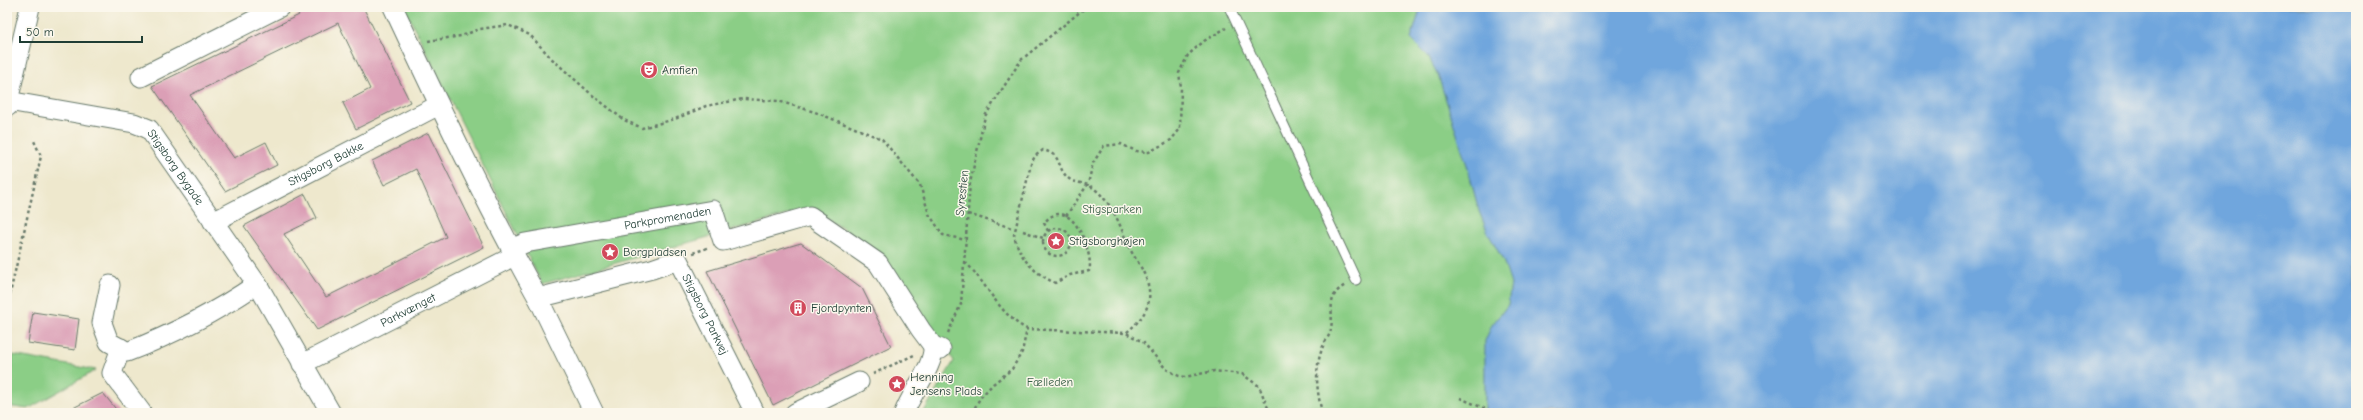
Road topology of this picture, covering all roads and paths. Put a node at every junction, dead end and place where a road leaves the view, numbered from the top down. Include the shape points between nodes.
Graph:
1 (30, 7) edge
2 (280, 7) edge
3 (393, 7) edge
4 (1086, 7) edge
5 (1229, 7) edge
6 (1236, 22) junction
7 (410, 44) junction
8 (141, 77) dead end
9 (7, 102) edge
10 (439, 105) junction
11 (34, 141) dead end
12 (1088, 184) junction
13 (968, 214) junction
14 (1066, 216) junction
15 (213, 222) junction
16 (1012, 228) dead end
17 (1023, 231) dead end
18 (1048, 231) junction
19 (1043, 238) junction
20 (966, 240) junction
21 (723, 241) junction
22 (512, 252) junction
23 (678, 260) junction
24 (965, 262) junction
25 (1356, 280) joint
26 (258, 284) junction
27 (110, 285) dead end
28 (538, 298) junction
29 (7, 307) edge
30 (1027, 329) junction
31 (1126, 333) junction
32 (121, 348) junction
33 (937, 348) junction
34 (302, 364) junction
35 (859, 382) joint
36 (1460, 398) dead end
37 (142, 413) edge
38 (331, 413) edge
39 (594, 413) edge
40 (755, 413) edge
41 (795, 413) edge
42 (904, 413) edge
43 (972, 413) edge
44 (1270, 413) edge
45 (1322, 413) edge
46 (1494, 413) edge

1 - 9 street
2 - 8 street
3 - 7 street
4 - 13 path, Syrestien via 1021,60 985,116 970,183
5 - 6 lane
6 - 12 path via 1204,41 1188,55 1179,73 1180,129 1171,140 1149,152 1136,151 1121,144 1104,146 1093,163
6 - 25 lane
7 - 10 street
7 - 20 path via 508,25 530,35 591,94 624,120 642,128 675,119 706,106 743,99 778,101 815,112 882,139 920,185 929,214 943,235
9 - 15 street, Stigsborg Bygade via 134,123 149,129 159,140 182,179
10 - 15 street, Stigsborg Bakke
10 - 22 street
11 - 29 path via 41,156
12 - 14 path
12 - 14 path via 1066,177 1057,158 1051,152 1043,150 1035,156 1031,164 1014,235 1017,246 1031,269 1055,284 1070,275 1089,271 1091,262 1078,228
12 - 31 path via 1108,203 1145,274 1149,303 1145,315
13 - 16 path
13 - 20 path, Syrestien
14 - 18 path via 1050,216 1044,224
15 - 26 street, Stigsborg Bygade
17 - 19 path
18 - 19 path
18 - 19 path via 1060,228 1066,231 1071,244 1069,250 1058,256 1051,255 1046,251
20 - 24 path, Syrestien
21 - 22 street, Parkpromenaden via 713,210 525,243
21 - 23 path
21 - 33 street via 810,216 878,263
22 - 28 street
22 - 34 street, Parkvænget
23 - 28 street, Stigsborg Parkvej
23 - 40 street, Stigsborg Parkvej
24 - 30 path via 979,275 1004,311 1018,325
24 - 33 path, Syrestien via 960,304
25 - 45 path via 1341,287 1330,304 1331,329 1319,359 1316,385
26 - 32 street via 226,305 164,338 127,352
26 - 34 street, Stigsborg Bygade
27 - 32 street via 102,323 109,342
28 - 39 street
30 - 31 path
30 - 43 path via 1022,352 1012,369 980,398
31 - 44 path via 1143,342 1166,369 1179,376 1214,371 1242,374 1259,386
32 - 37 street via 112,373
33 - 35 path via 900,360
33 - 42 street
34 - 38 street, Stigsborg Bygade
35 - 41 street
36 - 46 path

